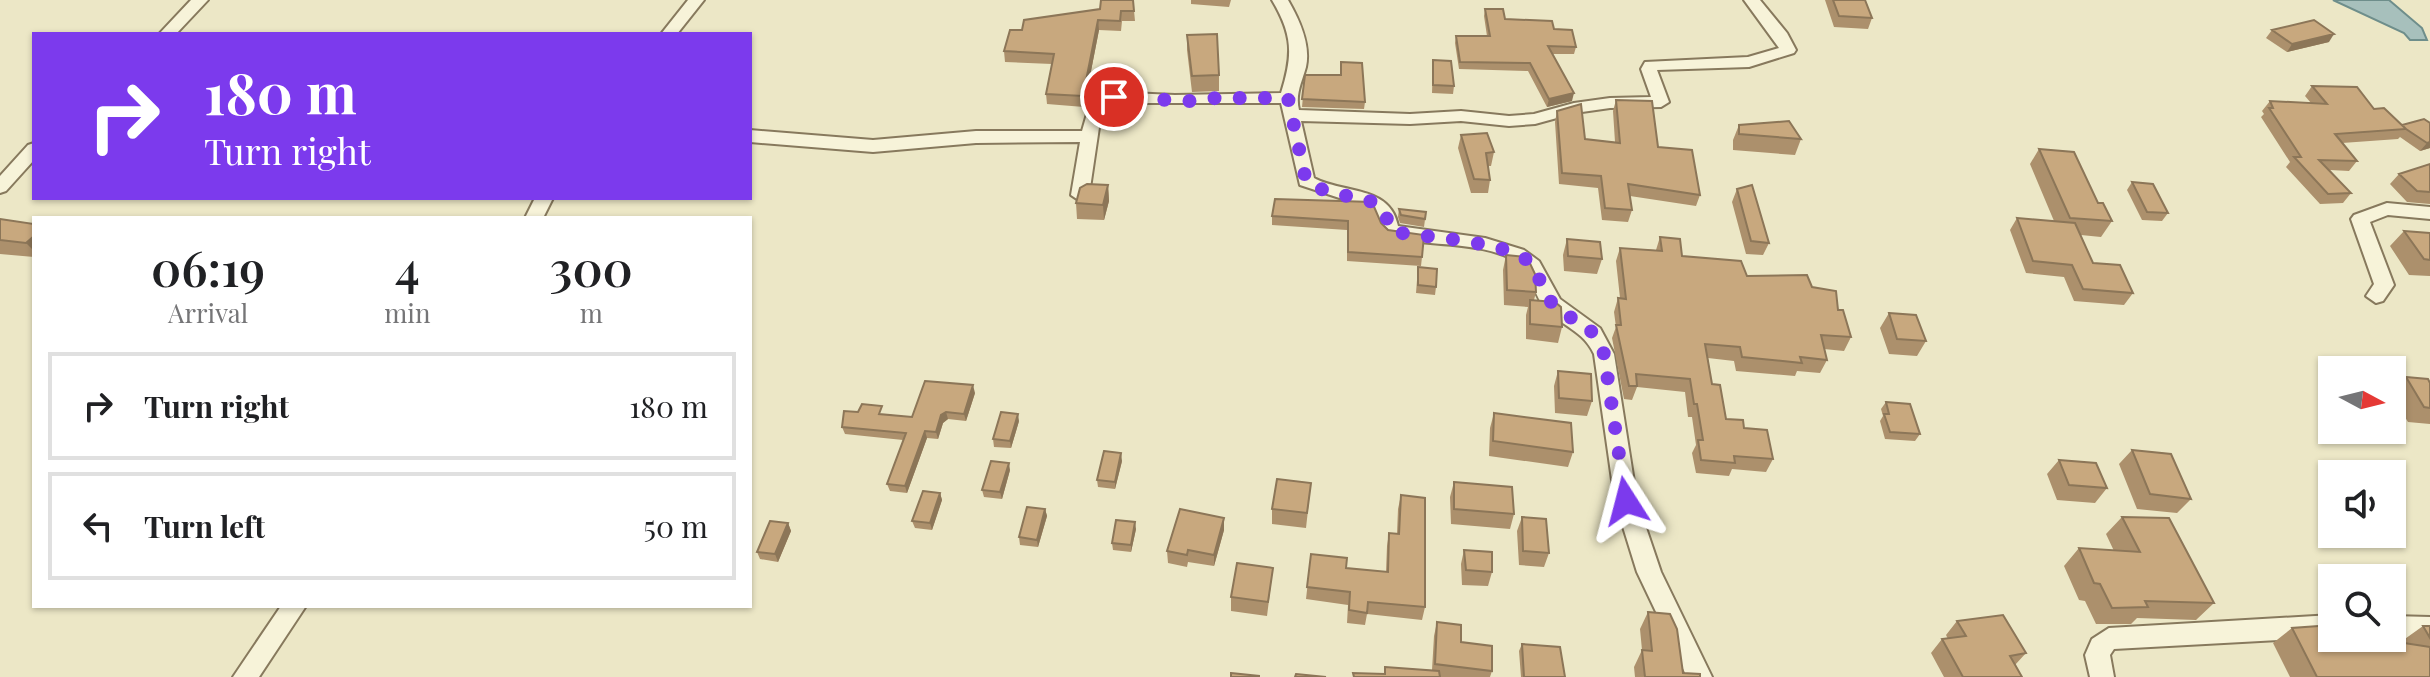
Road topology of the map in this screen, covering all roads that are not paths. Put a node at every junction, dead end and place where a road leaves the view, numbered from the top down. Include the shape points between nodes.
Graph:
1 (200, 0) edge
2 (696, 0) edge
3 (1280, 0) edge
4 (1752, 0) edge
5 (169, 32) edge
6 (671, 32) edge
7 (1290, 106) junction
8 (752, 136) edge
9 (1088, 136) junction
10 (32, 151) edge
11 (0, 187) edge
12 (1080, 195) edge
13 (2430, 213) edge
14 (2376, 296) dead end
15 (293, 608) edge
16 (2318, 627) edge
17 (2406, 627) edge
18 (2430, 628) edge
19 (245, 677) edge
20 (1700, 677) edge
21 (2102, 677) edge

1 - 5 street
2 - 6 street
3 - 7 street via 1298,45
4 - 7 street via 1788,50 1749,62 1651,65 1661,102 1610,103 1509,121 1461,116 1410,119
7 - 9 street via 1216,98 1107,97 1095,104
7 - 20 street via 1306,181 1329,193 1378,205 1395,232 1520,255 1531,263 1555,306 1595,333 1604,354 1626,501 1649,572
8 - 9 street via 873,146 924,139
9 - 12 street
10 - 11 street
13 - 14 street via 2387,209 2360,219 2384,285
15 - 19 street
16 - 21 street via 2109,639 2097,652
17 - 18 street

